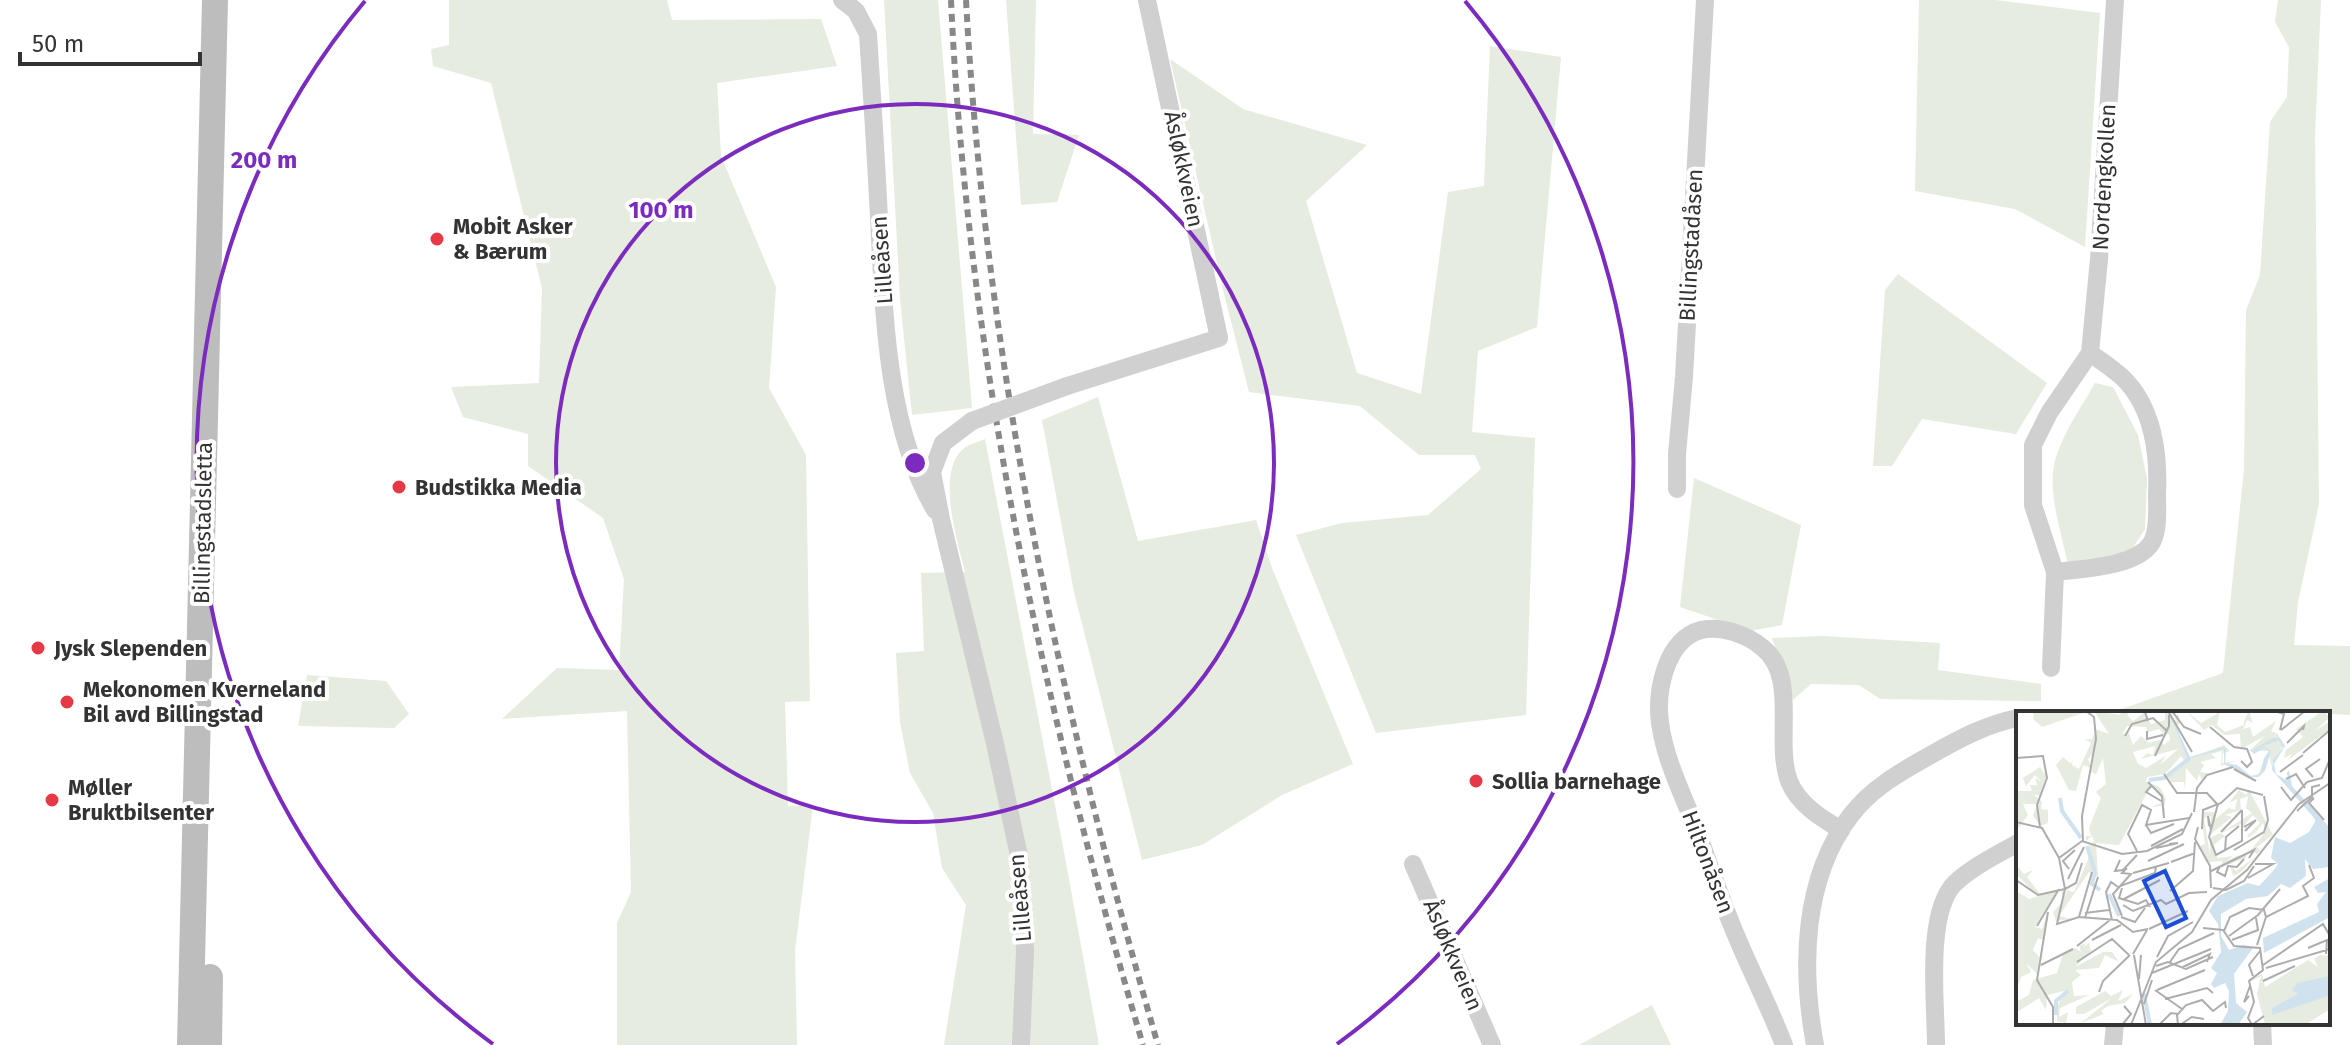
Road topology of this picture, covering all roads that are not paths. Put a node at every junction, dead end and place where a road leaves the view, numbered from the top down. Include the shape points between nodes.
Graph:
1 (215, 0) edge
2 (232, 0) edge
3 (842, 0) edge
4 (1147, 0) edge
5 (1705, 0) edge
6 (2115, 0) edge
7 (1219, 338) joint
8 (2090, 353) junction
9 (1677, 489) dead end
10 (941, 519) junction
11 (2055, 572) junction
12 (2051, 668) dead end
13 (2016, 718) edge
14 (1841, 830) junction
15 (2016, 844) edge
16 (1413, 864) dead end
17 (2115, 1025) edge
18 (2262, 1025) edge
19 (190, 1045) edge
20 (209, 1045) edge
21 (1021, 1045) edge
22 (1492, 1045) edge
23 (1784, 1045) edge
24 (1815, 1045) edge
25 (1936, 1045) edge
26 (2113, 1045) edge
27 (2263, 1045) edge

1 - 19 main road, Billingstadsletta
2 - 20 main road, Billingstadsletta
3 - 10 street, Lilleåsen via 856,11 868,34 883,292 898,405 918,482
4 - 7 street, Åsløkkveien
5 - 9 street, Billingstadåsen
6 - 8 street, Nordengkollen
7 - 10 street, Lilleåsen, bridge via 972,421 943,443 932,472
8 - 11 street, Nordengkollen via 2033,445 2033,505
8 - 11 street via 2124,378 2142,403 2158,471 2157,515 2151,542 2136,556
10 - 21 street, Lilleåsen via 1019,856 1025,951
11 - 12 street, Nordengkollen
13 - 14 street via 1980,729 1903,771 1867,798
14 - 23 street, Hiltonåsen via 1818,816 1789,779 1781,676 1773,658 1733,632 1701,630 1688,637 1666,670 1660,706 1664,743 1729,920
14 - 24 street via 1816,890 1808,936
15 - 25 street via 1954,884 1939,913
16 - 22 street, Åsløkkveien
17 - 26 street
18 - 27 street

